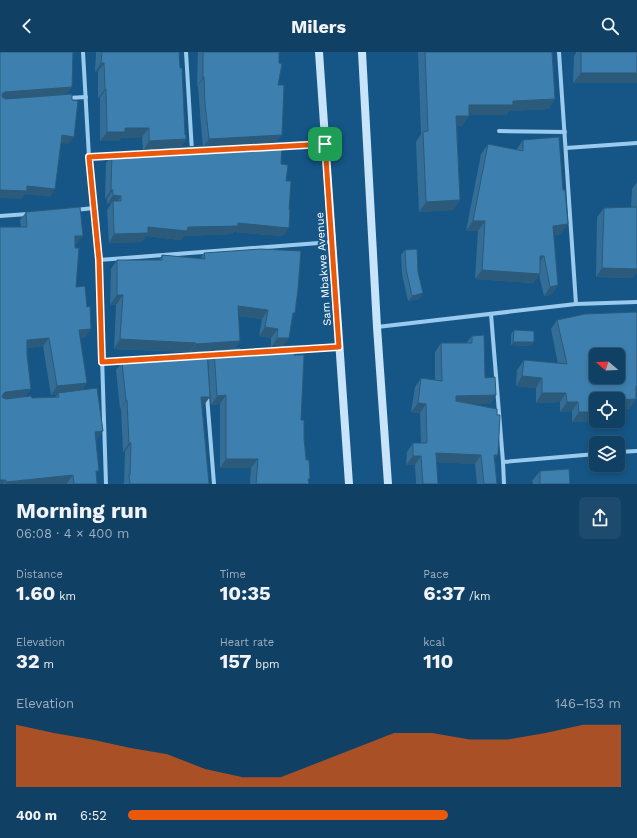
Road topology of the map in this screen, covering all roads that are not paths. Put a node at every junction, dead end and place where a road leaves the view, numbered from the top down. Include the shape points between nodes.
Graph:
1 (83, 52) edge
2 (186, 52) edge
3 (319, 52) edge
4 (362, 52) edge
5 (558, 52) edge
6 (86, 97) junction
7 (62, 98) edge
8 (499, 131) dead end
9 (565, 132) junction
10 (637, 143) edge
11 (325, 144) junction
12 (270, 147) edge
13 (566, 148) junction
14 (200, 151) edge
15 (184, 152) edge
16 (192, 152) junction
17 (121, 156) edge
18 (89, 157) junction
19 (94, 208) junction
20 (71, 210) edge
21 (31, 214) edge
22 (0, 216) edge
23 (332, 242) junction
24 (99, 260) junction
25 (637, 302) edge
26 (576, 304) junction
27 (491, 314) junction
28 (377, 327) junction
29 (339, 347) junction
30 (283, 350) edge
31 (141, 360) edge
32 (102, 362) junction
33 (103, 392) junction
34 (96, 393) edge
35 (207, 393) edge
36 (637, 451) edge
37 (625, 452) edge
38 (589, 455) edge
39 (503, 462) junction
40 (106, 484) edge
41 (214, 484) edge
42 (349, 484) edge
43 (388, 484) edge
44 (504, 484) edge

1 - 6 street
2 - 16 street
3 - 11 main road, Sam Mbakwe Avenue
4 - 28 main road
5 - 9 street
6 - 7 street
6 - 18 street
8 - 9 street
9 - 13 street
10 - 13 street
11 - 12 street
11 - 23 main road, Sam Mbakwe Avenue
13 - 26 street
14 - 16 street
15 - 16 street
17 - 18 street
18 - 19 street
19 - 20 street
19 - 24 street
21 - 22 street
23 - 24 street
23 - 29 main road, Sam Mbakwe Avenue
24 - 32 street
25 - 26 street
26 - 27 street
27 - 28 street
27 - 39 street
28 - 43 main road
29 - 30 street
29 - 42 main road, Sam Mbakwe Avenue
31 - 32 street
32 - 33 street
33 - 34 street
33 - 40 street
35 - 41 street
36 - 37 street
38 - 39 street
39 - 44 street

